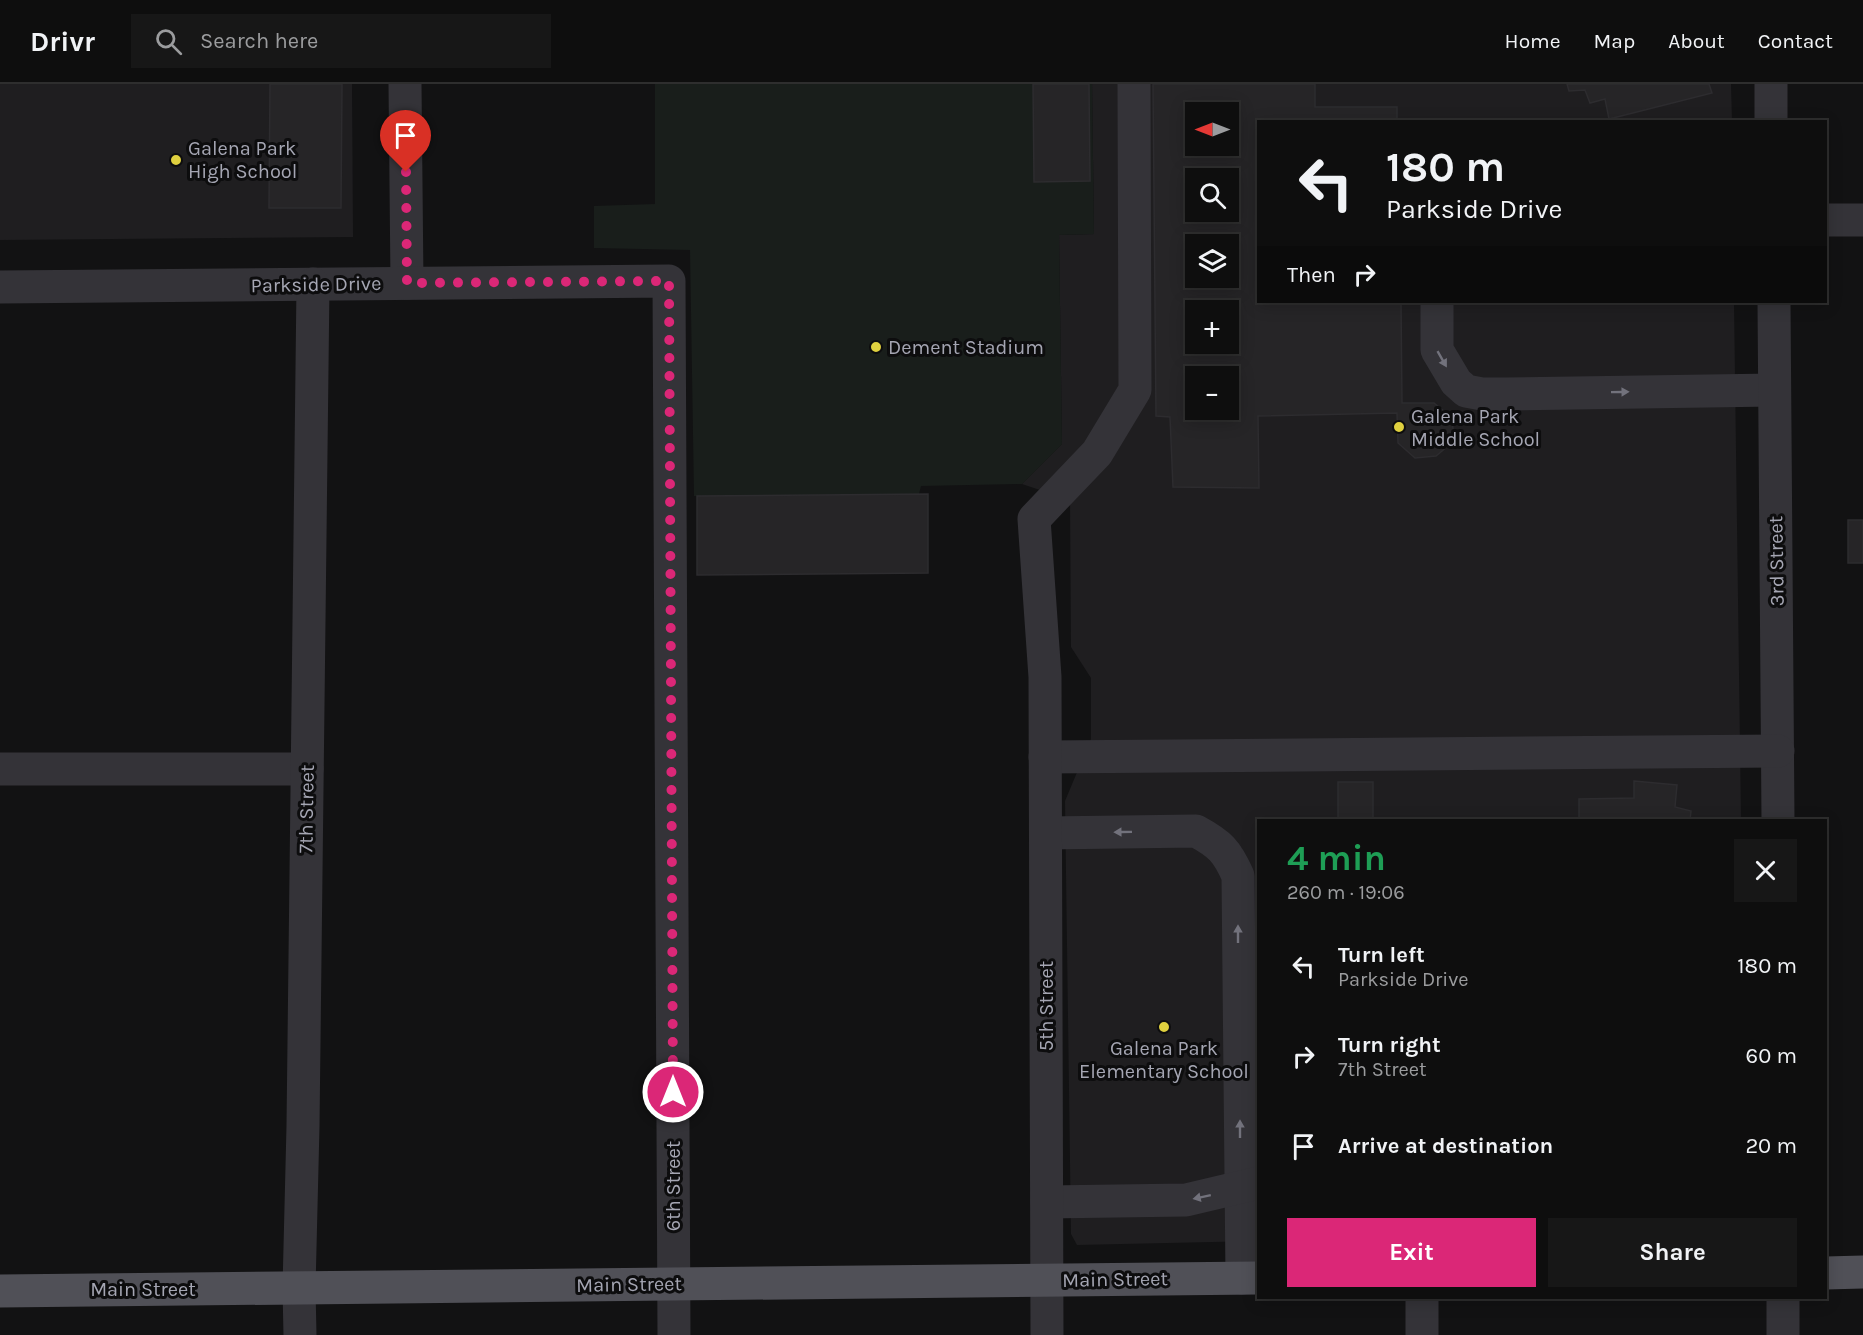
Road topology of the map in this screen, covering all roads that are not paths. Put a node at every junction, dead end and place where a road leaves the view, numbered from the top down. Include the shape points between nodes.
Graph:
1 (405, 84) edge
2 (1134, 84) edge
3 (1771, 84) edge
4 (1771, 120) edge
5 (1827, 220) edge
6 (1863, 220) edge
7 (669, 281) joint
8 (407, 283) junction
9 (312, 284) junction
10 (0, 287) edge
11 (1437, 303) edge
12 (1774, 303) edge
13 (1774, 390) junction
14 (1778, 751) junction
15 (1045, 757) junction
16 (0, 769) edge
17 (307, 769) junction
18 (1778, 819) edge
19 (1046, 833) junction
20 (1249, 1185) edge
21 (1047, 1202) junction
22 (1863, 1272) edge
23 (1827, 1273) edge
24 (1250, 1278) edge
25 (1047, 1280) junction
26 (674, 1283) junction
27 (299, 1288) junction
28 (0, 1291) edge
29 (1422, 1299) edge
30 (1783, 1299) edge
31 (300, 1335) edge
32 (674, 1335) edge
33 (1047, 1335) edge
34 (1422, 1335) edge
35 (1784, 1335) edge

1 - 8 street
2 - 15 street, 5th Street via 1135,390 1097,453 1034,519 1045,677
3 - 4 street
5 - 6 street
7 - 8 street, Parkside Drive
7 - 26 street, 6th Street
8 - 9 street, Parkside Drive
9 - 10 street, Parkside Drive
9 - 17 street, 7th Street
11 -> 13 street via 1437,350 1466,391 1505,394
12 - 13 street, 3rd Street
13 - 14 street, 3rd Street
14 - 15 street
14 - 18 street, 3rd Street
15 - 19 street, 5th Street
16 - 17 street
17 - 27 street, 7th Street
20 -> 19 street via 1238,876 1231,861 1218,843 1196,831
19 - 21 street, 5th Street
20 -> 21 street via 1186,1200
20 - 24 street
21 - 25 street, 5th Street
22 - 23 main road
24 - 25 main road, Main Street
25 - 26 main road, Main Street
25 - 33 street, 5th Street
26 - 27 main road, Main Street
26 - 32 street, 6th Street
27 - 28 main road, Main Street
27 - 31 street, 7th Street
29 - 34 street
30 - 35 street

